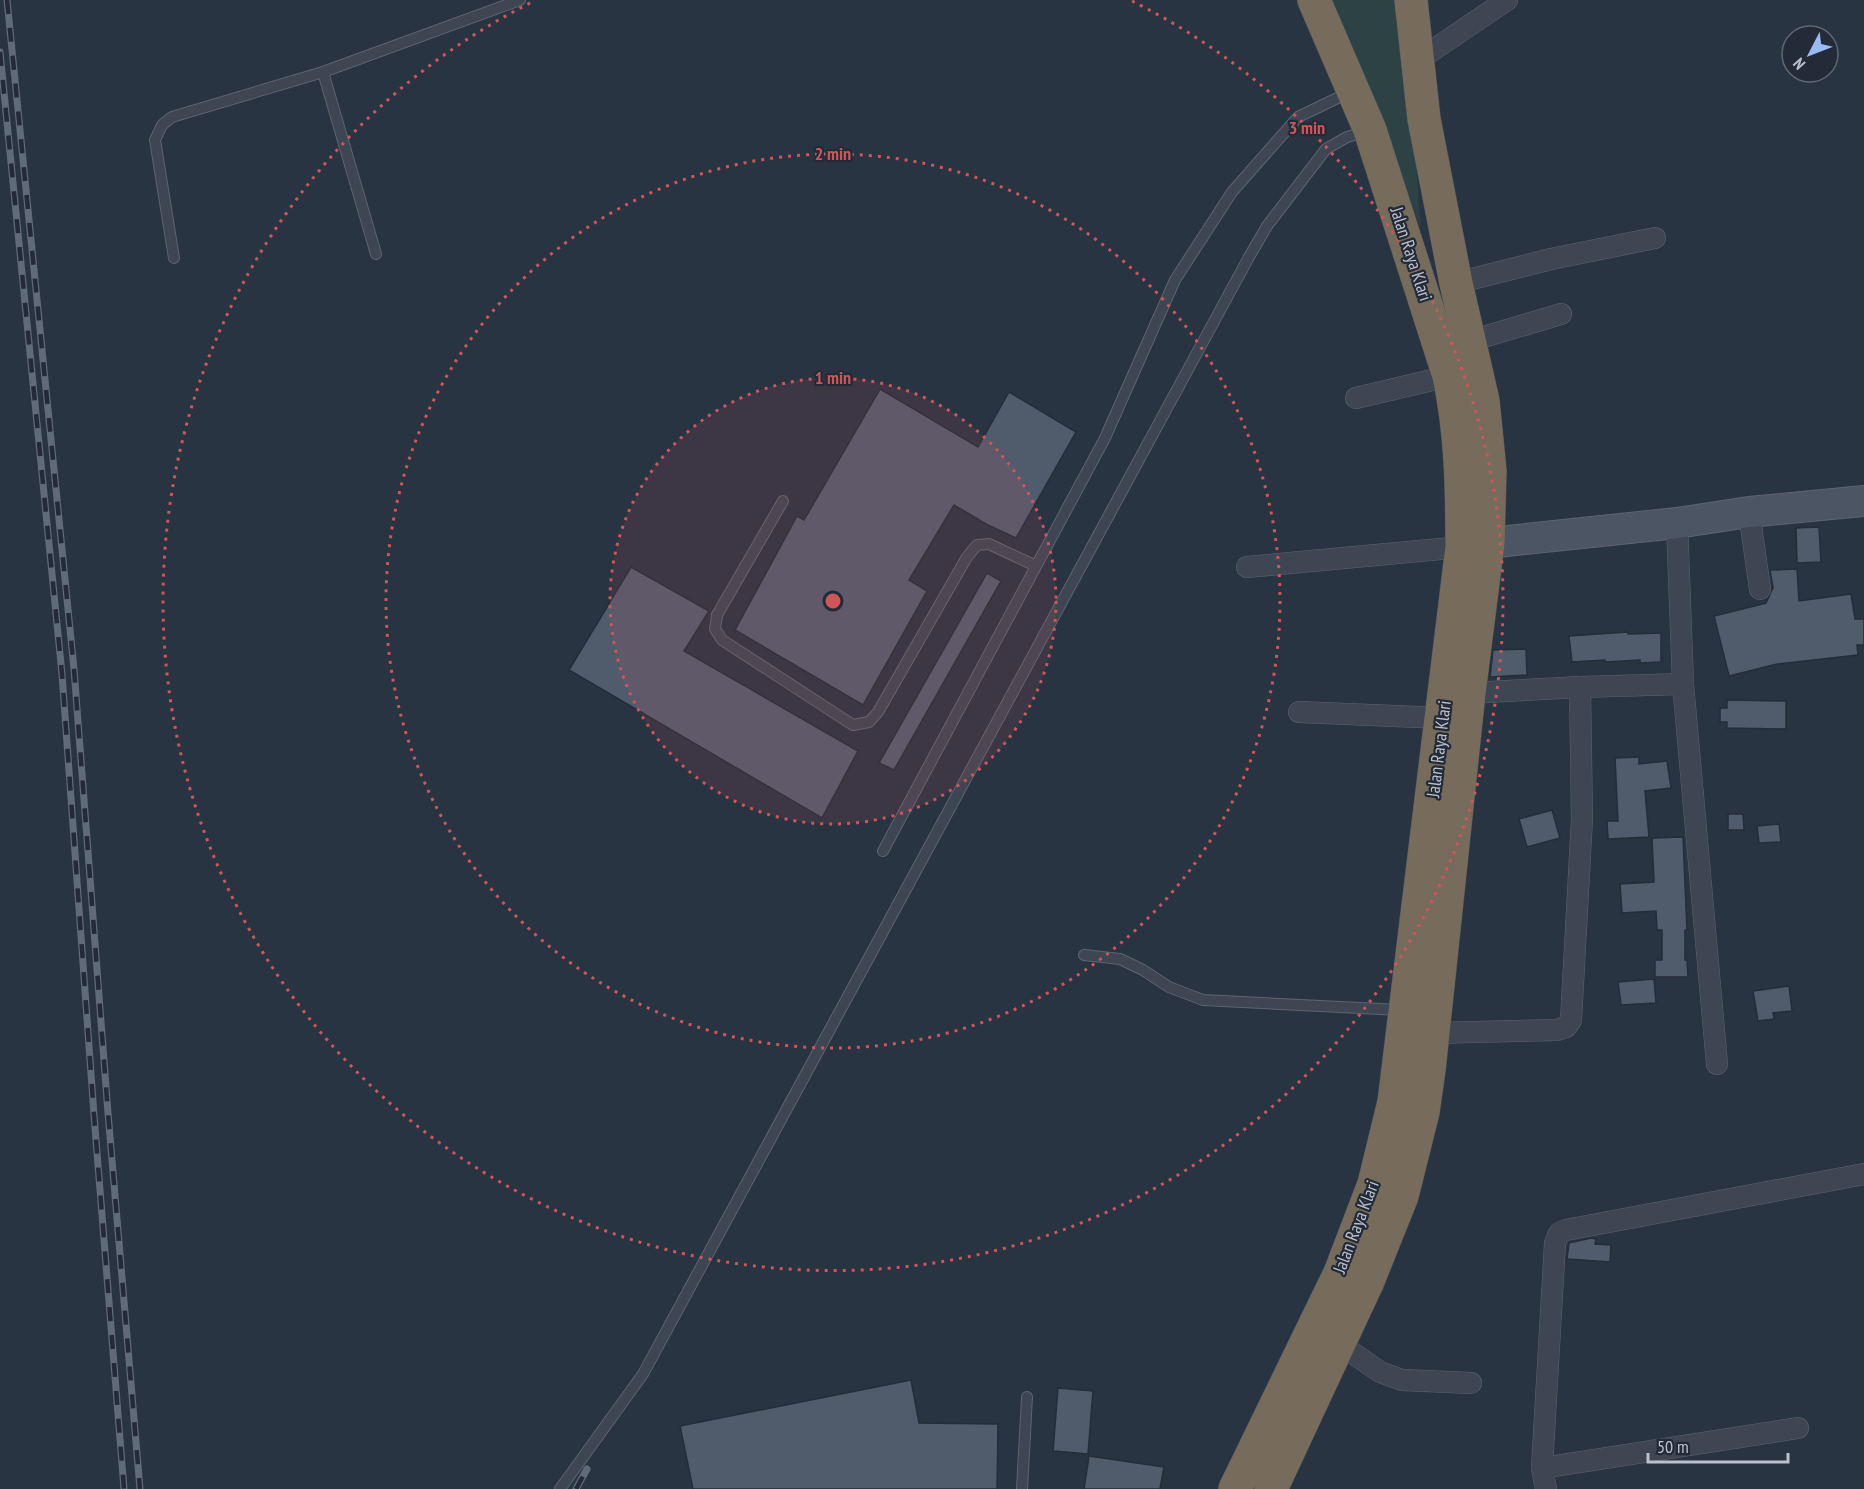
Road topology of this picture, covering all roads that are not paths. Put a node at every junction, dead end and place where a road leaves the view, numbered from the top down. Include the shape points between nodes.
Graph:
1 (520, 0) edge
2 (1411, 0) edge
3 (1507, 0) edge
4 (1316, 3) edge
5 (1417, 61) junction
6 (323, 72) junction
7 (1353, 91) junction
8 (1370, 130) junction
9 (1655, 238) dead end
10 (376, 254) dead end
11 (174, 258) dead end
12 (1455, 284) junction
13 (1561, 314) dead end
14 (1470, 341) junction
15 (1449, 376) junction
16 (1356, 398) dead end
17 (783, 501) dead end
18 (1864, 501) edge
19 (1749, 512) junction
20 (1677, 523) junction
21 (1475, 545) junction
22 (1036, 566) junction
23 (1247, 567) dead end
24 (1760, 588) dead end
25 (1683, 684) junction
26 (1580, 687) junction
27 (1469, 693) junction
28 (1299, 712) dead end
29 (1442, 718) junction
30 (883, 851) dead end
31 (1084, 955) dead end
32 (1406, 1011) junction
33 (1433, 1033) junction
34 (1717, 1064) dead end
35 (1864, 1174) edge
36 (1338, 1343) junction
37 (1471, 1383) dead end
38 (1028, 1397) dead end
39 (1798, 1428) dead end
40 (1542, 1468) junction
41 (560, 1489) edge
42 (1022, 1489) edge
43 (1235, 1489) edge
44 (1271, 1489) edge
45 (1546, 1489) edge

1 - 6 lane
2 - 5 highway, Jalan Raya Klari
3 - 5 street
4 - 7 highway, Jalan Raya Klari
5 - 12 highway, Jalan Raya Klari
6 - 10 lane
6 - 11 lane via 202,107 172,117 162,125 155,140
7 - 8 highway, Jalan Raya Klari
7 - 22 lane via 1298,117 1232,192 1175,280 1105,438
8 - 15 highway, Jalan Raya Klari
8 - 41 lane via 1326,149 1267,226 643,1374
9 - 12 street
12 - 14 highway, Jalan Raya Klari
13 - 14 street
14 - 21 highway, Jalan Raya Klari via 1483,401 1490,471
15 - 16 street
15 - 21 highway, Jalan Raya Klari
17 - 22 lane via 717,615 715,629 722,640 854,725 868,722 878,712 977,545 989,544
18 - 19 street
19 - 20 street
19 - 24 street
20 - 21 street
20 - 25 street
21 - 23 street
21 - 27 highway, Jalan Raya Klari
21 - 29 highway, Jalan Raya Klari
22 - 30 lane
25 - 26 street
25 - 34 street
26 - 27 street
26 - 33 street via 1582,819 1571,1020 1557,1030
27 - 33 highway, Jalan Raya Klari
28 - 29 street
29 - 32 highway, Jalan Raya Klari
31 - 32 lane via 1120,959 1169,987 1203,1000
32 - 43 highway, Jalan Raya Klari via 1394,1102 1374,1184 1340,1273
33 - 36 highway, Jalan Raya Klari via 1423,1112 1402,1196
35 - 40 street via 1559,1233 1555,1243
36 - 37 street via 1380,1372 1402,1380
36 - 44 highway, Jalan Raya Klari
38 - 42 lane
39 - 40 street
40 - 45 street

